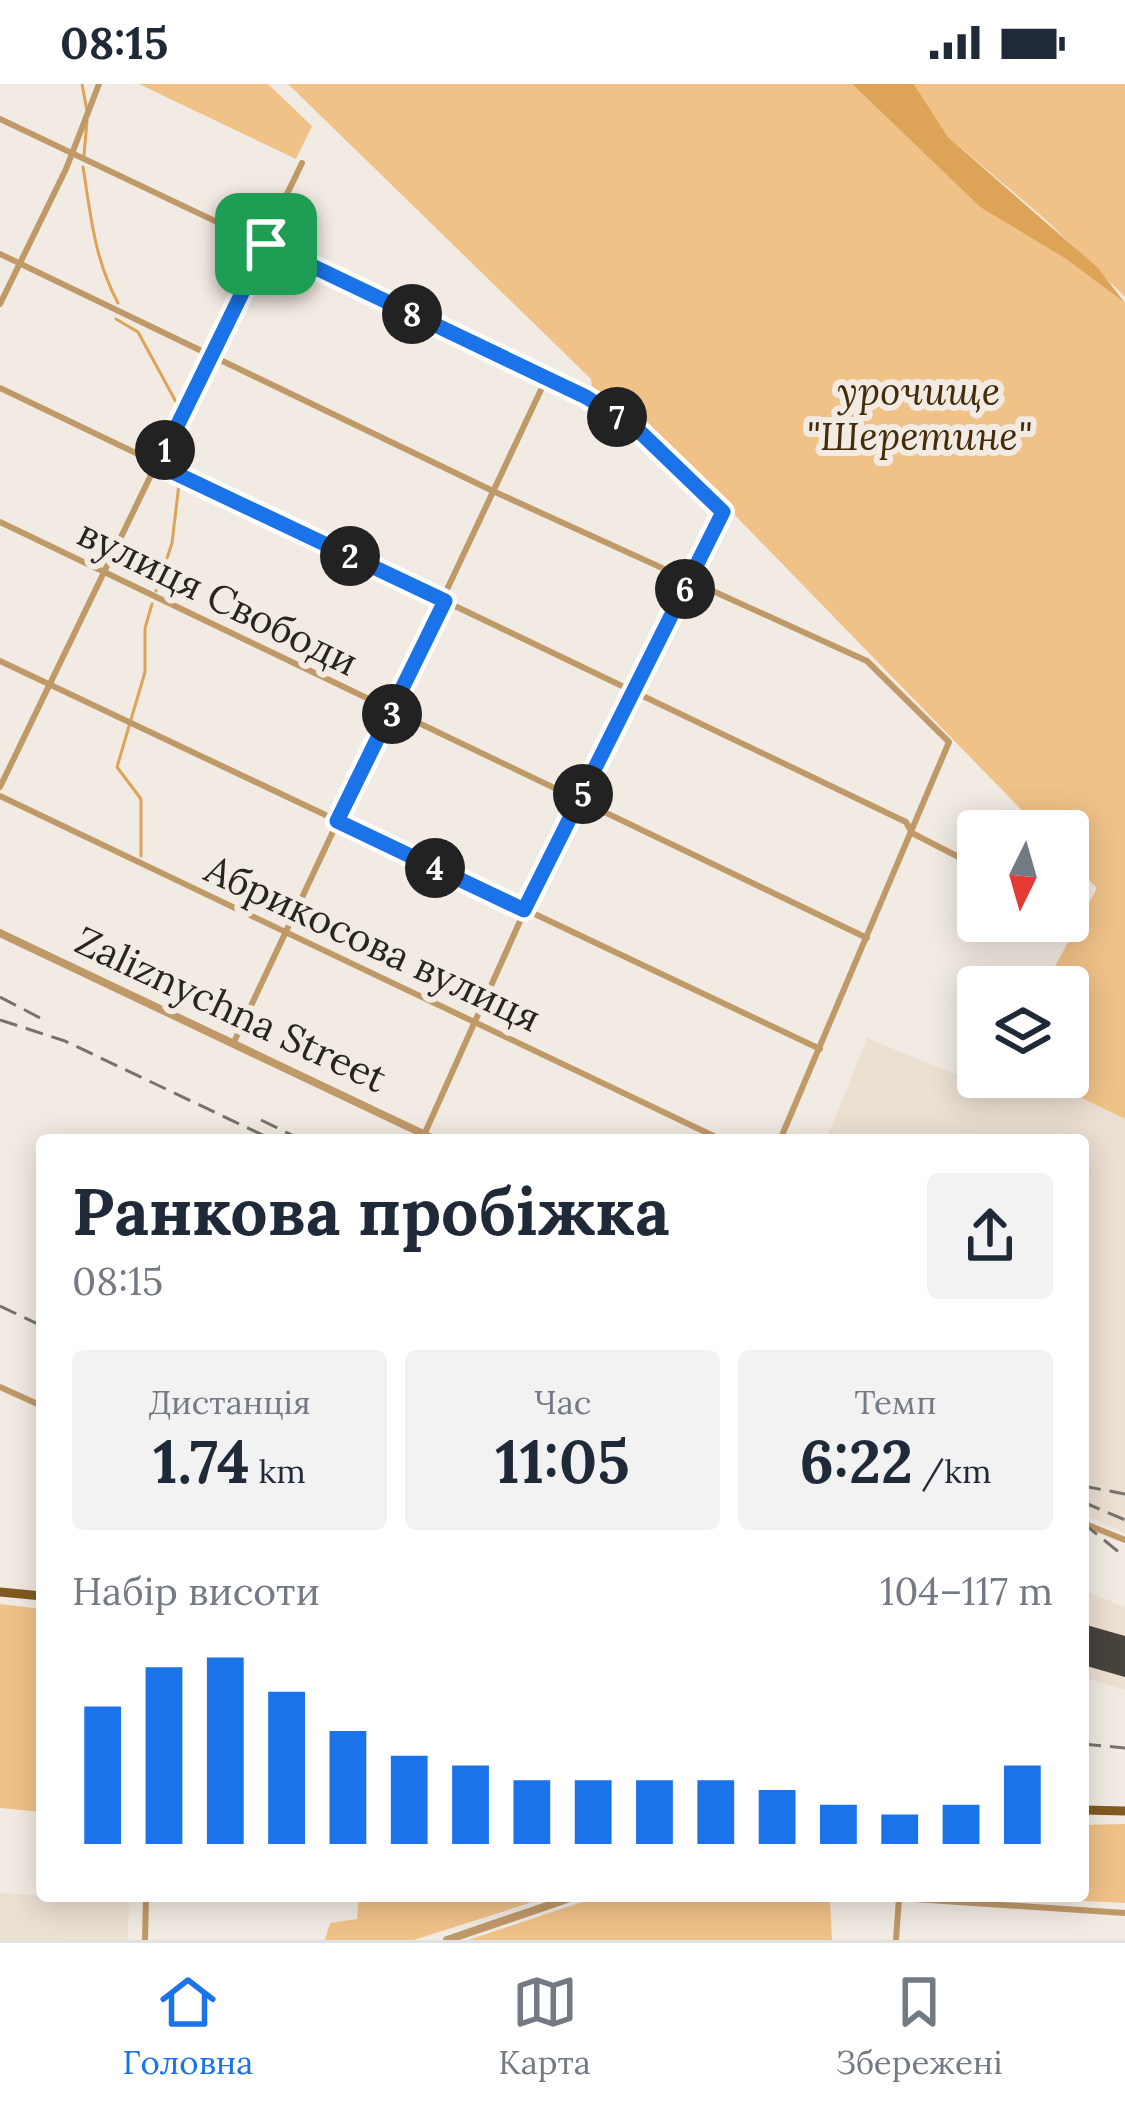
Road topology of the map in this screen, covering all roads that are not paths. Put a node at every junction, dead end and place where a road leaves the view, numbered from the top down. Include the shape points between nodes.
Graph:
1 (99, 84) edge
2 (0, 119) edge
3 (70, 153) junction
4 (302, 163) dead end
5 (266, 244) junction
6 (0, 254) edge
7 (19, 263) junction
8 (0, 304) edge
9 (211, 355) junction
10 (547, 377) junction
11 (0, 388) edge
12 (158, 465) junction
13 (495, 492) junction
14 (0, 523) edge
15 (106, 574) junction
16 (689, 580) junction
17 (445, 601) junction
18 (0, 661) edge
19 (51, 686) junction
20 (634, 690) junction
21 (394, 711) junction
22 (0, 791) edge
23 (580, 800) junction
24 (337, 821) junction
25 (912, 833) junction
26 (957, 856) edge
27 (524, 910) junction
28 (0, 933) edge
29 (286, 933) junction
30 (867, 938) junction
31 (473, 1019) junction
32 (233, 1044) junction
33 (820, 1049) junction
34 (422, 1134) edge
35 (424, 1134) edge
36 (710, 1134) edge
37 (783, 1134) edge
38 (0, 1387) edge
39 (36, 1403) edge
40 (1089, 1525) edge
41 (1125, 1540) edge
42 (0, 1592) edge
43 (36, 1595) edge
44 (1089, 1810) edge
45 (1125, 1811) edge
46 (146, 1902) edge
47 (558, 1902) edge
48 (899, 1902) edge
49 (1020, 1902) edge
50 (1125, 1913) edge
51 (145, 1940) edge
52 (447, 1940) edge
53 (896, 1940) edge

1 - 3 street
2 - 3 street
3 - 5 street
3 - 7 street
4 - 5 street
5 - 9 street
5 - 10 street
6 - 7 street
7 - 8 street
7 - 9 street
9 - 12 street
9 - 13 street
10 - 13 street
10 - 16 street via 638,430 723,512
11 - 12 street
12 - 15 street
12 - 17 street
13 - 16 street
13 - 17 street
14 - 15 street, вулиця Свободи
15 - 19 street
15 - 21 street, вулиця Свободи
16 - 20 street
16 - 25 street via 867,661 949,742
17 - 20 street
17 - 21 street
18 - 19 street
19 - 22 street
19 - 24 street
20 - 23 street
20 - 25 street via 906,822
21 - 23 street, вулиця Свободи
21 - 24 street
22 - 29 street, Абрикосова вулиця
23 - 27 street
23 - 30 street, вулиця Свободи
24 - 27 street
24 - 29 street
25 - 26 street
25 - 30 street
27 - 31 street
27 - 33 street
28 - 32 street, Zaliznychna Street
29 - 31 street, Абрикосова вулиця
29 - 32 street
30 - 33 street
31 - 35 street
31 - 36 street, Абрикосова вулиця
32 - 34 street, Zaliznychna Street
33 - 37 street
38 - 39 street
40 - 41 street
42 - 43 main road
44 - 45 main road
46 - 51 street
47 - 52 street
48 - 53 street
49 - 50 street

